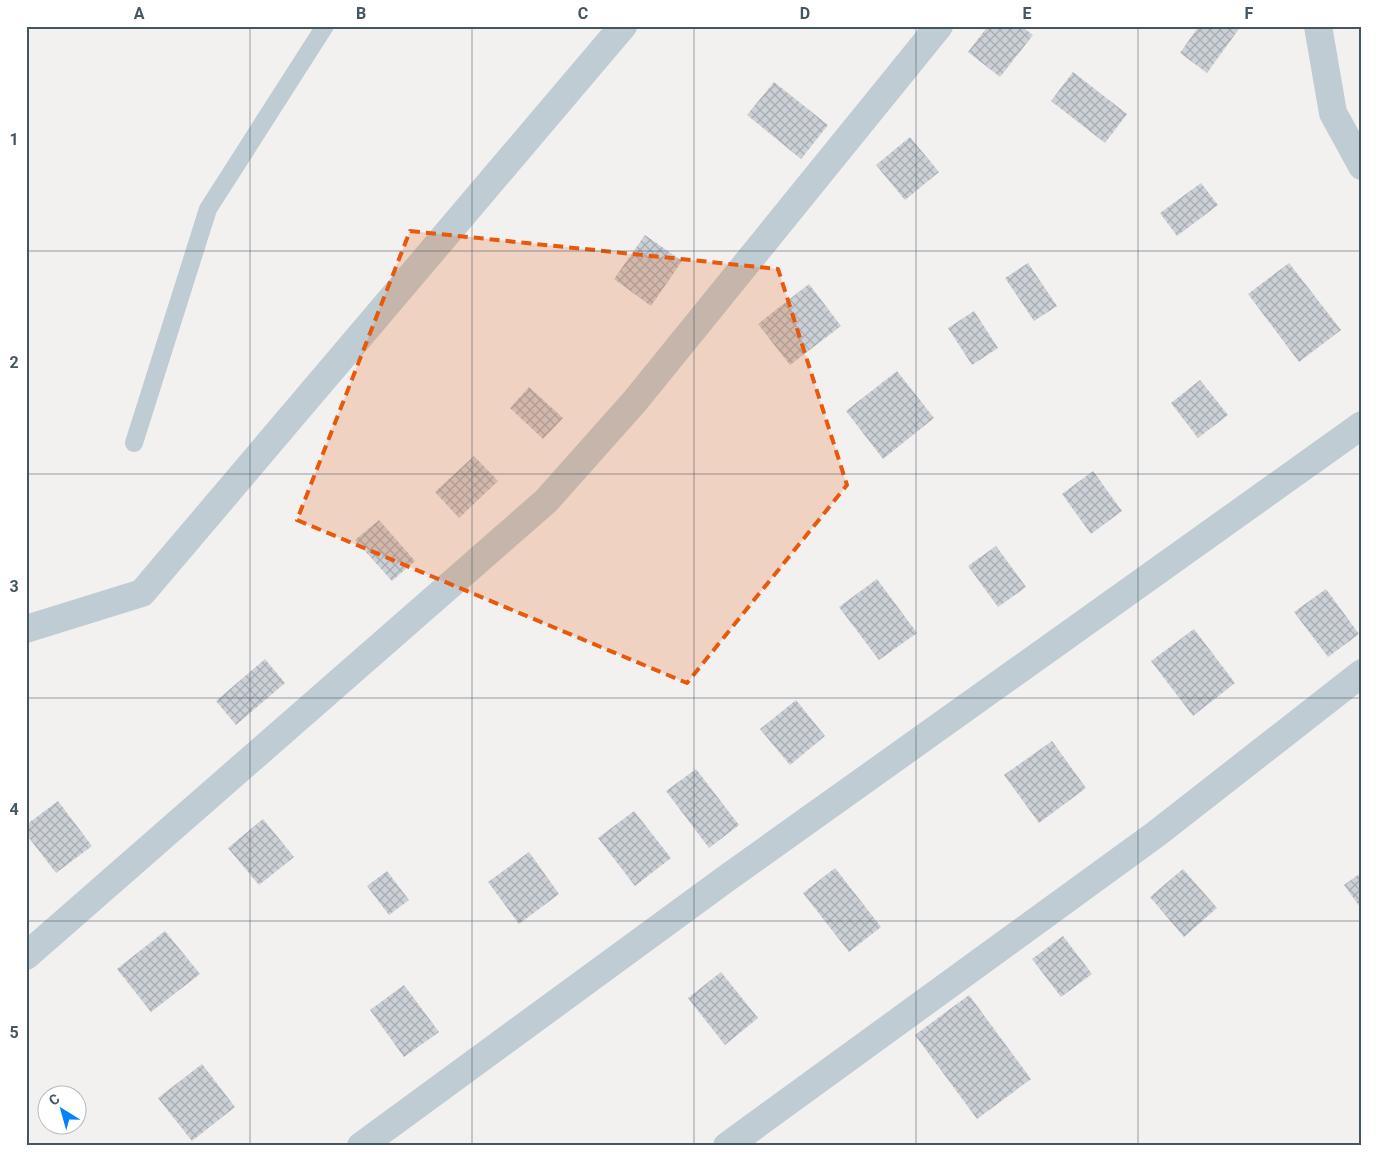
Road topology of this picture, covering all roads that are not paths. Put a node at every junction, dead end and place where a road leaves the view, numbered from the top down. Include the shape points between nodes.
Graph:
1 (325, 26) edge
2 (623, 26) edge
3 (939, 26) edge
4 (1318, 26) edge
5 (1362, 166) edge
6 (1362, 425) edge
7 (134, 443) dead end
8 (26, 629) edge
9 (1362, 673) edge
10 (26, 956) edge
11 (361, 1146) edge
12 (727, 1146) edge

1 - 7 lane via 208,209
2 - 8 street via 142,593
3 - 10 street via 635,401 546,502
4 - 5 street via 1333,113
6 - 11 street via 726,878
9 - 12 street via 1156,834

